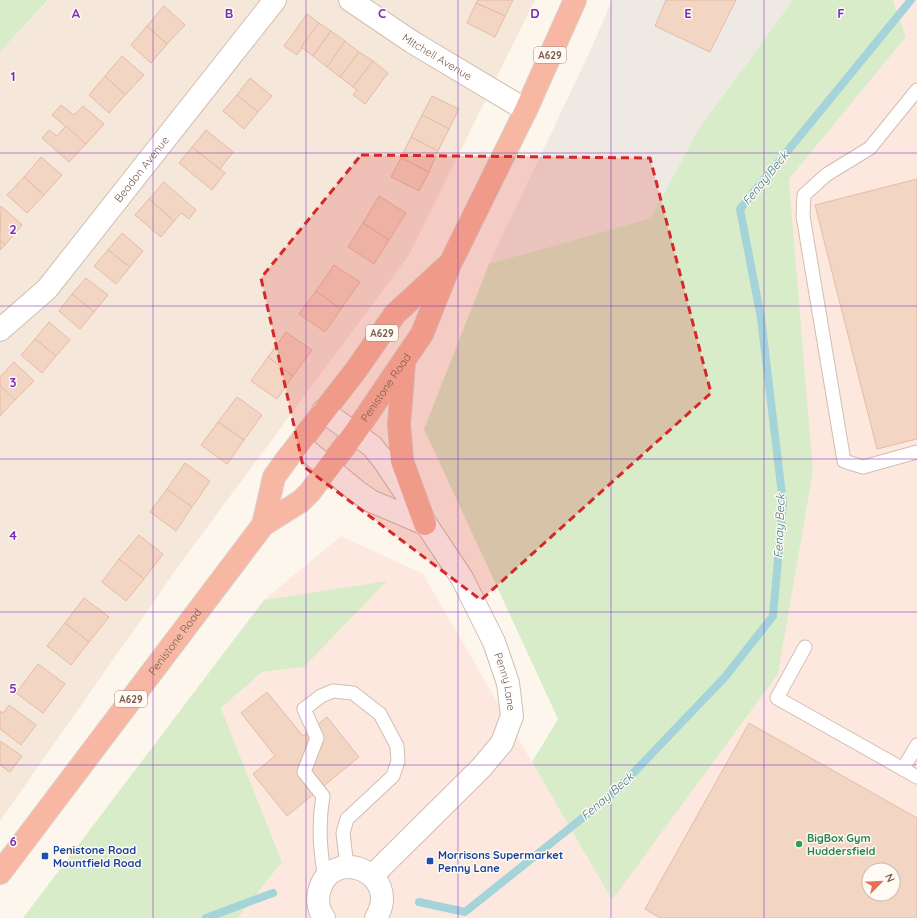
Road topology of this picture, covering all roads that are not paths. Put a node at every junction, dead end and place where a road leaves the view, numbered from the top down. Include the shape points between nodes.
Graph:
1 (275, 0) edge
2 (350, 0) edge
3 (575, 0) edge
4 (917, 90) edge
5 (526, 110) junction
6 (450, 264) junction
7 (0, 330) edge
8 (404, 361) junction
9 (323, 411) junction
10 (354, 434) junction
11 (299, 444) junction
12 (917, 452) edge
13 (327, 468) junction
14 (425, 524) junction
15 (263, 526) junction
16 (805, 647) dead end
17 (917, 745) edge
18 (903, 769) junction
19 (917, 777) edge
20 (347, 867) junction
21 (0, 873) edge
22 (372, 876) junction
23 (325, 879) junction
24 (381, 916) edge
25 (324, 918) edge

1 - 7 street, Beadon Avenue via 47,289
2 - 5 street, Mitchell Avenue via 412,42
3 - 5 highway, Penistone Road / A629
4 - 12 lane via 870,148 826,175 804,195 804,216 844,461 863,467
5 - 6 highway, Penistone Road / A629
6 - 8 highway, Penistone Road / A629 via 422,334
6 - 9 highway, Penistone Road / A629 via 395,314 356,370
8 - 10 highway, Penistone Road / A629
8 - 14 highway via 399,424 402,461
9 - 10 street, Penny Lane
9 - 11 highway, Penistone Road / A629
10 - 13 highway, Penistone Road / A629
10 - 14 street, Penny Lane via 372,446 384,461
11 - 13 street
11 - 15 highway, Penistone Road / A629 via 274,477
13 - 14 street via 371,500
13 - 15 highway, Penistone Road / A629 via 301,501
14 - 22 street, Penny Lane via 462,578 494,642 508,683 512,716 502,743 481,768
15 - 21 highway, Penistone Road / A629
16 - 18 lane via 778,698
17 - 18 lane
18 - 19 lane
20 - 22 street via 365,870
20 - 23 street via 331,873
20 - 23 lane via 343,833 347,819 393,776 398,761 397,746 380,714 353,693 333,691 321,696 304,709 317,738 304,772 323,796 319,820 320,850
22 - 24 street via 381,892
23 - 25 street via 318,896 318,905

